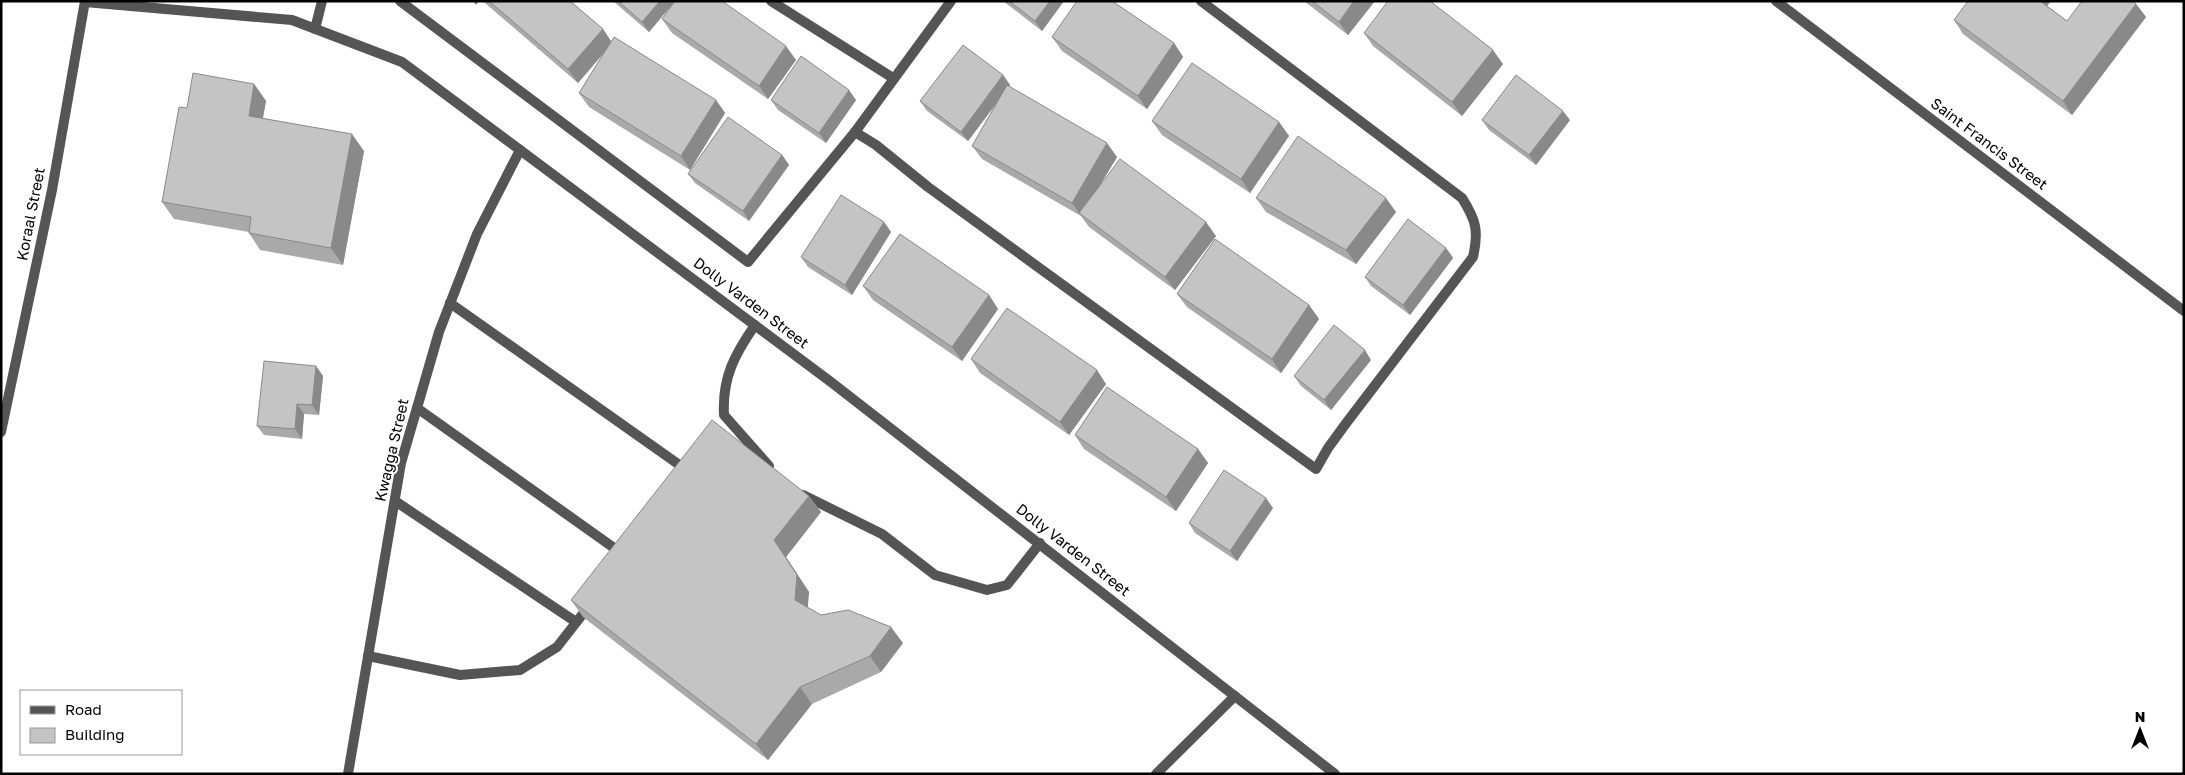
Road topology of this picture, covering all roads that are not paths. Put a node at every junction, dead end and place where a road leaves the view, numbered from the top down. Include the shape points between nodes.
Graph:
1 (85, 1) edge
2 (322, 1) edge
3 (400, 1) edge
4 (770, 1) edge
5 (951, 1) edge
6 (1201, 1) edge
7 (1776, 1) edge
8 (315, 29) junction
9 (894, 78) junction
10 (855, 132) junction
11 (520, 150) junction
12 (450, 303) junction
13 (2184, 311) edge
14 (755, 325) junction
15 (417, 408) junction
16 (2, 426) edge
17 (691, 473) edge
18 (777, 473) edge
19 (793, 486) edge
20 (395, 501) junction
21 (1040, 543) junction
22 (627, 556) edge
23 (593, 600) edge
24 (576, 622) junction
25 (368, 656) junction
26 (1235, 696) junction
27 (348, 774) edge
28 (1156, 774) edge
29 (1335, 774) edge

1 - 8 street, Dolly Varden Street via 292,20
1 - 16 street, Koraal Street via 52,190
2 - 8 street
3 - 10 street via 748,262
4 - 9 street
5 - 9 street
6 - 10 street via 1462,198 1476,222 1473,257 1332,441 1316,469
7 - 13 street, Saint Francis Street
8 - 11 street, Dolly Varden Street via 402,62
9 - 10 street
11 - 12 street, Kwagga Street via 477,234
11 - 14 street, Dolly Varden Street
12 - 15 street, Kwagga Street
12 - 17 street
14 - 18 street via 738,350 727,377 724,414 727,427
14 - 21 street, Dolly Varden Street
15 - 20 street, Kwagga Street via 401,463
15 - 22 street
19 - 21 street via 808,499 882,534 935,575 987,590 1007,585
20 - 24 street
20 - 25 street, Kwagga Street
21 - 26 street, Dolly Varden Street
23 - 24 street
24 - 25 street via 557,648 520,670 460,675
25 - 27 street, Kwagga Street
26 - 28 street
26 - 29 street, Dolly Varden Street

